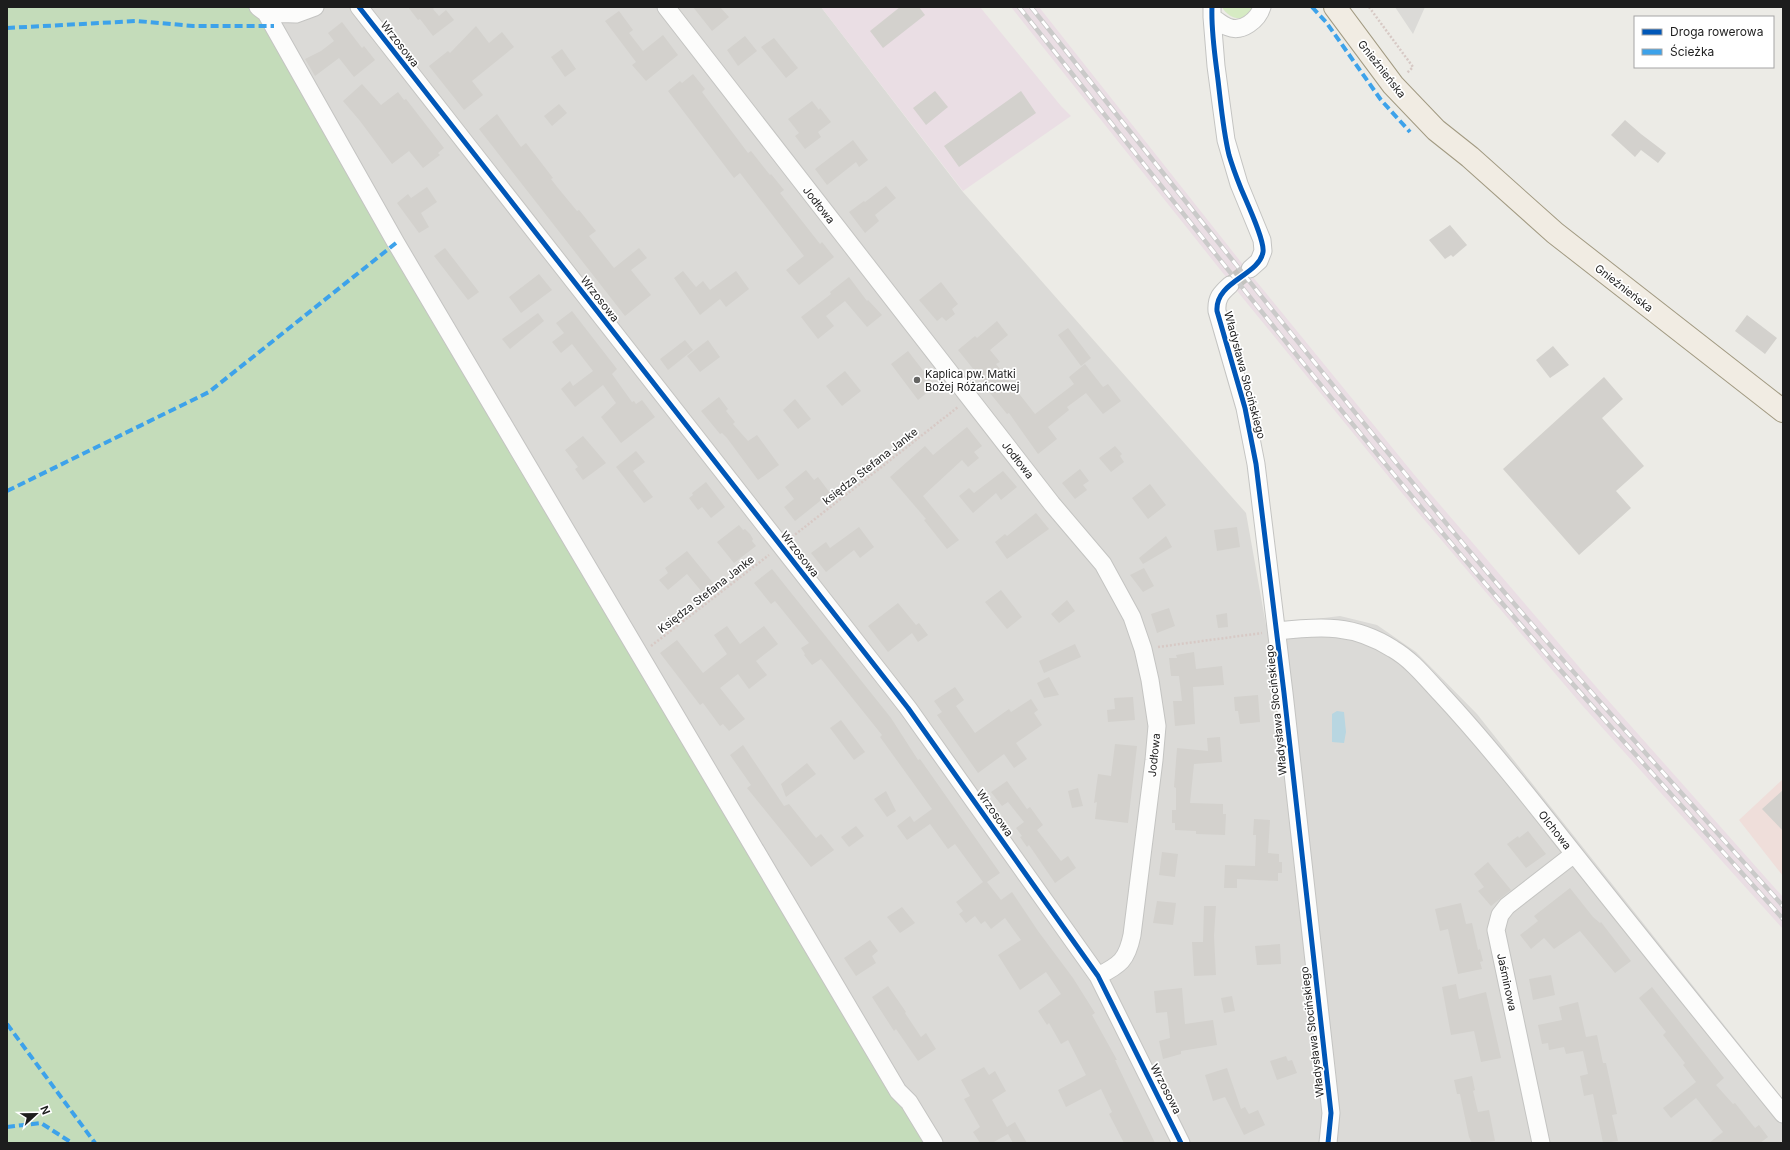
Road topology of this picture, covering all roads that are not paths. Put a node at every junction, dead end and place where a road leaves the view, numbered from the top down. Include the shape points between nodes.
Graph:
1 (315, 7) edge
2 (358, 7) edge
3 (666, 7) edge
4 (1262, 7) edge
5 (1335, 7) edge
6 (1354, 7) edge
7 (262, 10) edge
8 (1212, 12) edge
9 (1470, 157) junction
10 (1250, 269) tunnel mouth
11 (1230, 285) tunnel mouth
12 (1783, 411) edge
13 (1277, 631) junction
14 (1574, 854) junction
15 (1098, 976) junction
16 (1783, 1114) edge
17 (934, 1143) edge
18 (1182, 1143) edge
19 (1328, 1143) edge
20 (1541, 1143) edge

1 - 7 street via 296,14 283,15
2 - 15 street, Wrzosowa via 908,708
3 - 15 street, Jodłowa via 1052,504 1103,564 1132,617 1143,650 1157,726 1154,760 1129,950 1116,967
4 - 8 street via 1260,14 1252,22 1242,27 1229,28
5 - 9 main road, Gnieźnieńska via 1393,84 1436,130
6 - 9 main road, Gnieźnieńska via 1404,75
7 - 17 street via 396,242 898,1091 909,1102
8 - 10 street via 1223,124 1229,154 1262,240 1263,251 1259,261
9 - 12 main road, Gnieźnieńska via 1555,233
11 - 13 street, Władysława Słocińskiego via 1219,297 1217,311 1252,439
13 - 14 street, Olchowa via 1308,627 1354,631 1377,640 1409,660 1515,778
13 - 19 street, Władysława Słocińskiego via 1331,1113
14 - 16 street, Olchowa
14 - 20 street, Jaśminowa via 1507,906 1500,915 1496,930
15 - 18 street, Wrzosowa

